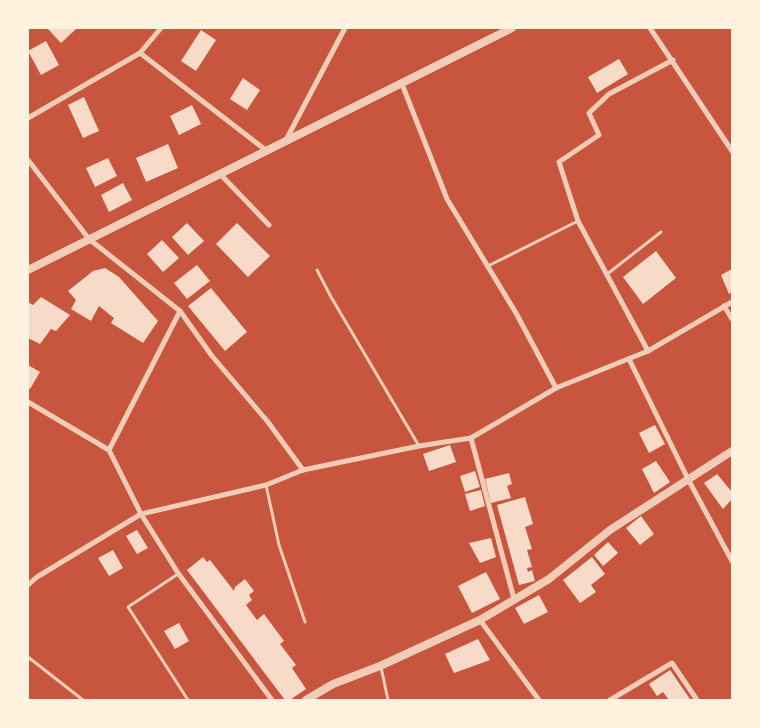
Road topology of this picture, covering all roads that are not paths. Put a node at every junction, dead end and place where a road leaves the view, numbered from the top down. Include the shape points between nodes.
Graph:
1 (161, 28) edge
2 (345, 28) edge
3 (512, 28) edge
4 (650, 28) edge
5 (140, 53) junction
6 (673, 60) junction
7 (402, 84) junction
8 (28, 118) edge
9 (285, 142) junction
10 (267, 151) junction
11 (732, 151) edge
12 (28, 160) edge
13 (221, 175) junction
14 (578, 220) junction
15 (270, 225) dead end
16 (662, 232) dead end
17 (89, 239) junction
18 (488, 266) junction
19 (28, 270) edge
20 (317, 270) dead end
21 (606, 275) junction
22 (732, 302) edge
23 (724, 306) junction
24 (180, 311) junction
25 (732, 319) edge
26 (648, 350) junction
27 (629, 359) junction
28 (556, 388) junction
29 (28, 402) edge
30 (471, 438) junction
31 (419, 446) junction
32 (109, 450) junction
33 (732, 450) edge
34 (304, 470) junction
35 (688, 479) junction
36 (266, 485) junction
37 (141, 514) junction
38 (732, 561) edge
39 (178, 573) junction
40 (28, 585) edge
41 (514, 599) junction
42 (480, 620) junction
43 (305, 622) dead end
44 (28, 657) edge
45 (380, 666) junction
46 (84, 700) edge
47 (188, 700) edge
48 (272, 700) edge
49 (306, 700) edge
50 (388, 700) edge
51 (538, 700) edge
52 (610, 700) edge
53 (697, 700) edge

1 - 5 street
2 - 9 street
3 - 7 street
4 - 6 street
5 - 8 street
5 - 10 street
6 - 11 street
6 - 14 street via 609,94 589,113 599,135 559,162
7 - 9 street
7 - 18 street via 447,199
9 - 10 street
10 - 13 street
12 - 17 street
13 - 15 street
13 - 17 street
14 - 18 lane
14 - 21 street
16 - 21 lane
17 - 19 street
17 - 24 street
18 - 28 street
20 - 31 lane
21 - 26 street
22 - 23 street
23 - 25 street
23 - 26 street
24 - 32 street
24 - 34 street
26 - 27 street
27 - 28 street
27 - 35 street
28 - 30 street
29 - 32 street
30 - 31 street
30 - 41 street
31 - 34 street
32 - 37 street
33 - 35 street
34 - 36 street
35 - 38 street
35 - 41 street via 610,530 549,579
36 - 37 street
36 - 43 lane via 279,545
37 - 39 street
37 - 40 street
39 - 47 lane via 128,607
39 - 48 street
41 - 42 street
42 - 45 street
42 - 51 street
44 - 46 lane
45 - 49 street via 333,684
45 - 50 lane
52 - 53 street via 672,663

